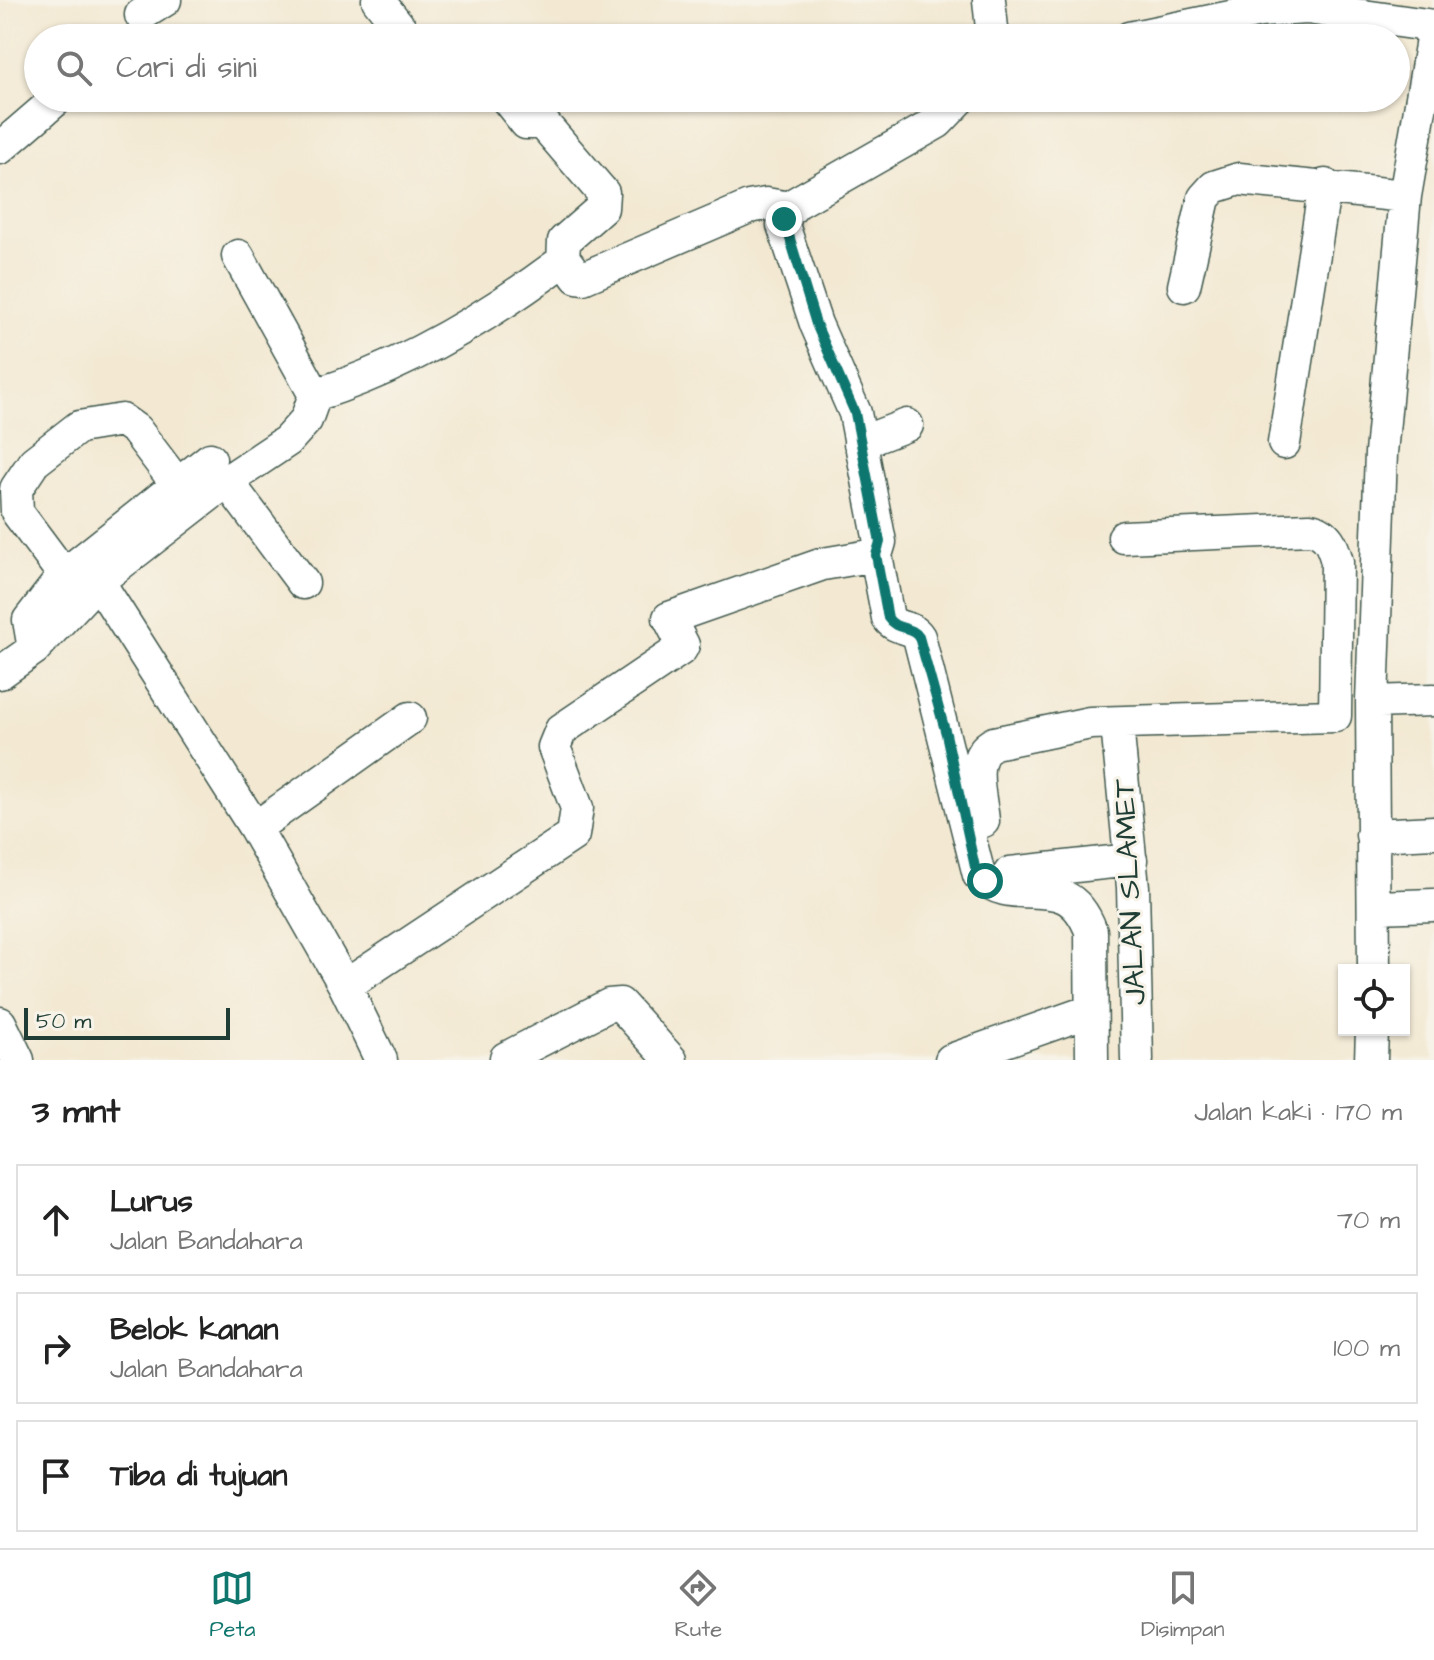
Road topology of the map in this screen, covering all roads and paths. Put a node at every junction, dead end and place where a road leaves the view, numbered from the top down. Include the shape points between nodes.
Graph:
1 (378, 0) edge
2 (989, 0) edge
3 (1273, 5) edge
4 (397, 24) edge
5 (992, 24) edge
6 (1207, 24) edge
7 (1434, 27) edge
8 (42, 112) edge
9 (517, 112) edge
10 (948, 112) edge
11 (0, 148) edge
12 (1325, 185) junction
13 (1405, 196) junction
14 (790, 208) junction
15 (238, 256) dead end
16 (563, 263) junction
17 (1184, 286) dead end
18 (315, 395) junction
19 (907, 425) dead end
20 (860, 443) junction
21 (1284, 443) dead end
22 (219, 470) junction
23 (177, 484) junction
24 (1124, 537) dead end
25 (876, 555) junction
26 (64, 575) junction
27 (98, 581) junction
28 (303, 583) dead end
29 (34, 649) junction
30 (0, 673) edge
31 (1434, 700) edge
32 (1372, 702) junction
33 (410, 718) dead end
34 (1117, 725) junction
35 (255, 828) junction
36 (1434, 832) edge
37 (1372, 835) junction
38 (1131, 860) junction
39 (1434, 905) edge
40 (1376, 907) junction
41 (1374, 964) edge
42 (345, 986) junction
43 (1090, 1011) junction
44 (0, 1023) edge
45 (1372, 1036) edge
46 (506, 1058) edge
47 (18, 1060) edge
48 (381, 1060) edge
49 (671, 1060) edge
50 (951, 1060) edge
51 (1092, 1060) edge
52 (1137, 1060) edge
53 (1371, 1060) edge

1 - 4 street
2 - 5 street
3 - 6 street
3 - 7 street
7 - 13 street
8 - 11 street
9 - 16 street via 526,123 543,123 603,193 602,208 564,241
10 - 14 street
12 - 13 street
12 - 17 street via 1239,179 1214,187 1204,198
12 - 21 street
13 - 32 street via 1381,453
14 - 16 street via 749,207 583,278
14 - 20 street via 783,225 816,324 855,413
15 - 18 street
16 - 18 street via 507,303 370,378
18 - 22 street via 306,420 287,441
19 - 20 street
20 - 25 street via 880,542
22 - 23 street
22 - 27 street
22 - 28 street
23 - 26 street
23 - 26 street via 136,430 122,420 79,427 34,462 16,489 17,512
24 - 34 street via 1318,531 1334,547 1337,562 1338,639 1335,716
25 - 42 street via 823,564 669,618 681,649 561,730 556,739 554,747 577,808 573,835
25 - 43 street via 888,618 919,637 979,875 1001,890 1056,891 1079,906 1091,931
26 - 29 street via 29,620
27 - 29 street
27 - 35 street
29 - 30 street
31 - 32 street
32 - 37 street
33 - 35 street
34 - 38 street, JALAN SLAMET
34 - 38 street via 1065,727 989,745 977,762 981,804 987,856 996,870 1013,873
35 - 42 street
36 - 37 street
37 - 40 street
38 - 52 street, JALAN SLAMET
39 - 40 street
40 - 41 street
42 - 48 street
43 - 50 street
43 - 51 street
44 - 47 street
45 - 53 street
46 - 49 street via 620,1004

